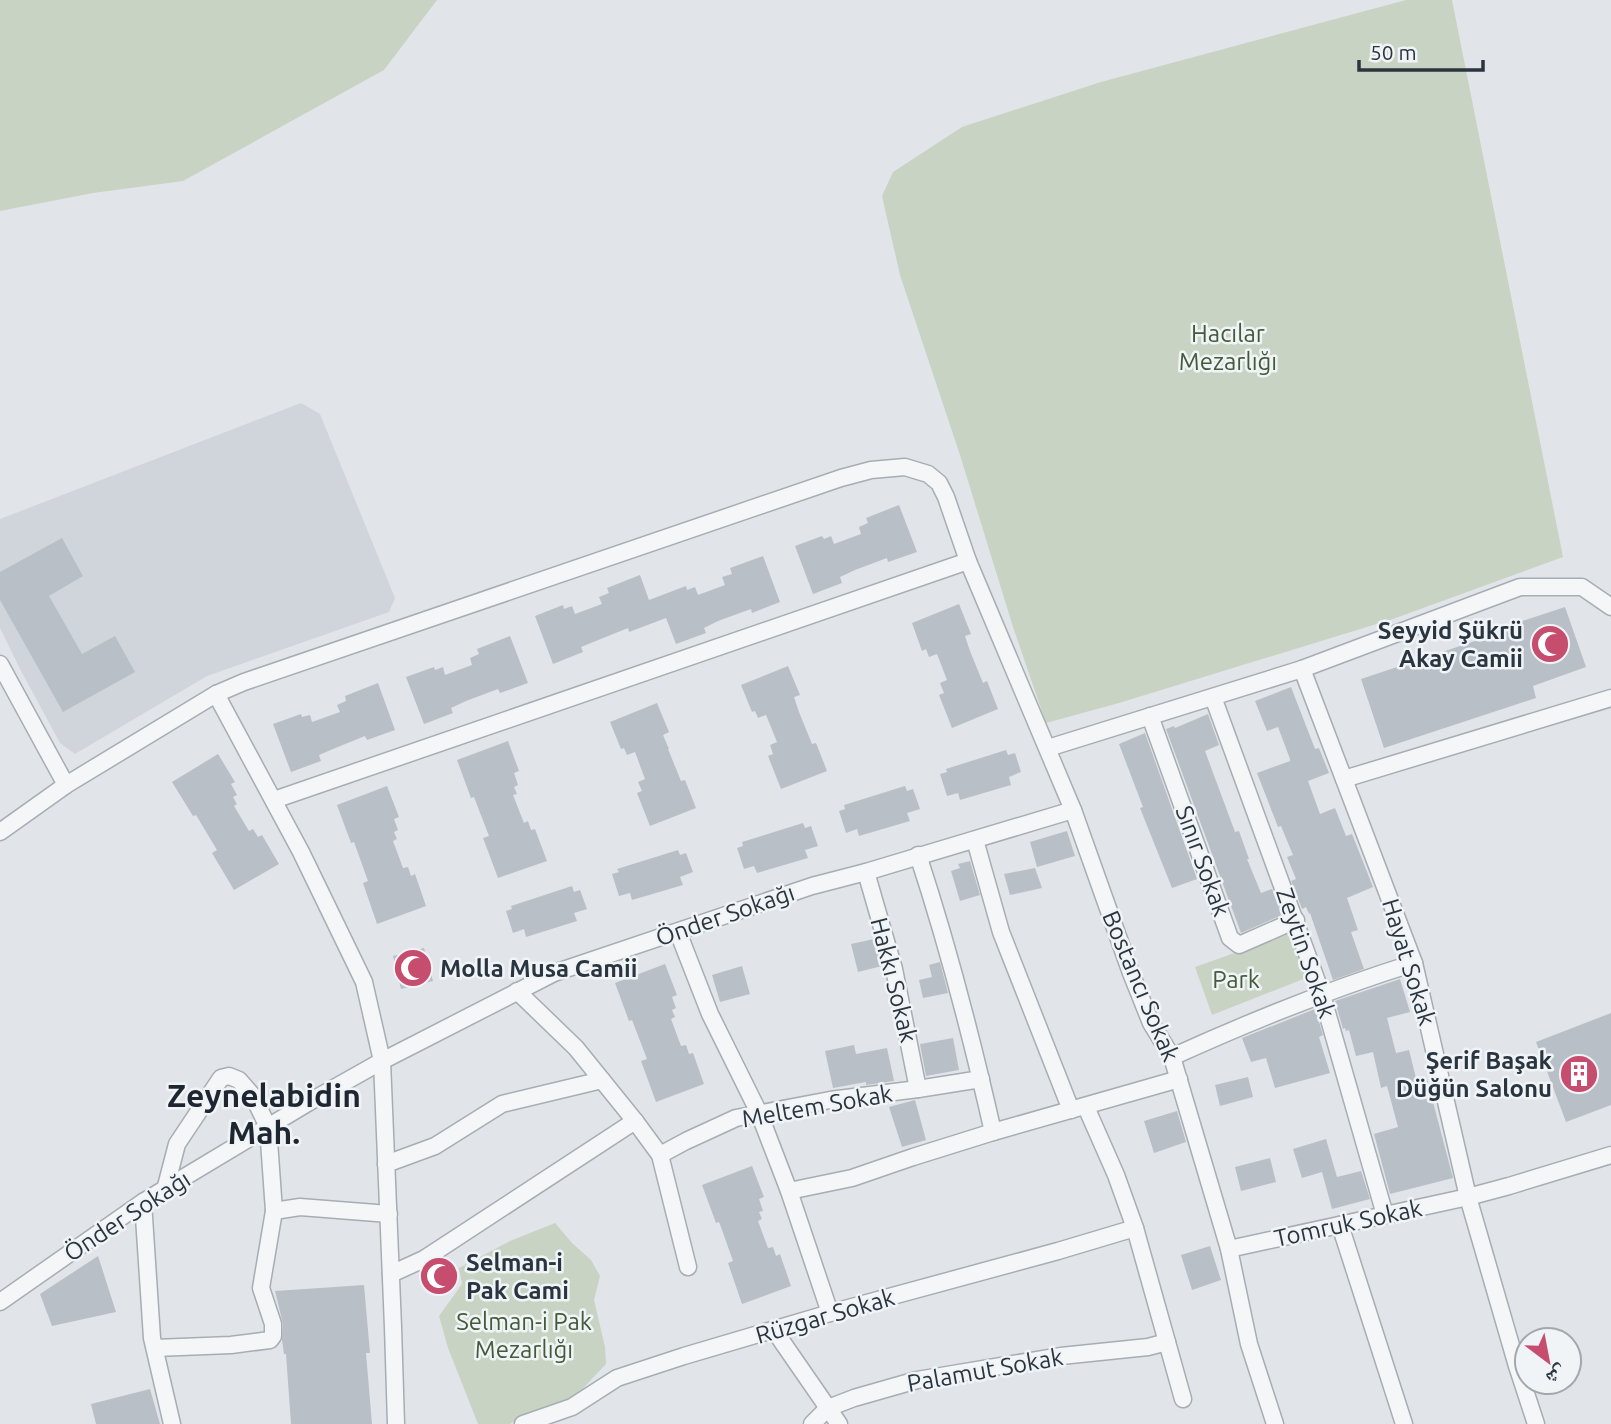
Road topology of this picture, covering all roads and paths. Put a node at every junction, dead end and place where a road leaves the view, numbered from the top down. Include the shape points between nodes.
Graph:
1 (968, 561) junction
2 (1611, 607) edge
3 (0, 664) edge
4 (1301, 669) junction
5 (216, 694) junction
6 (1213, 697) junction
7 (1611, 698) edge
8 (1150, 716) junction
9 (1048, 748) junction
10 (1344, 779) junction
11 (66, 785) junction
12 (274, 800) junction
13 (1073, 810) junction
14 (0, 832) edge
15 (975, 840) junction
16 (918, 855) junction
17 (866, 872) junction
18 (1296, 920) junction
19 (678, 932) junction
20 (1414, 963) junction
21 (517, 990) junction
22 (1322, 995) junction
23 (1172, 1057) junction
24 (382, 1061) junction
25 (981, 1079) junction
26 (1179, 1079) junction
27 (602, 1080) junction
28 (918, 1089) junction
29 (1078, 1108) junction
30 (759, 1113) junction
31 (635, 1121) junction
32 (268, 1127) junction
33 (993, 1132) junction
34 (660, 1155) junction
35 (1611, 1155) edge
36 (386, 1164) junction
37 (165, 1189) junction
38 (789, 1191) junction
39 (1468, 1197) junction
40 (143, 1202) junction
41 (274, 1211) junction
42 (388, 1214) junction
43 (1385, 1215) junction
44 (1340, 1225) junction
45 (1135, 1228) junction
46 (1228, 1249) junction
47 (688, 1267) dead end
48 (391, 1274) junction
49 (0, 1302) edge
50 (830, 1313) junction
51 (774, 1330) junction
52 (1167, 1342) junction
53 (155, 1348) junction
54 (1183, 1399) dead end
55 (828, 1408) junction
56 (1532, 1423) edge
57 (173, 1424) edge
58 (396, 1424) edge
59 (523, 1424) edge
60 (812, 1424) edge
61 (839, 1424) edge
62 (1275, 1424) edge
63 (1404, 1424) edge

1 - 5 street, Bostancı Sokak via 939,483 905,467 871,470
1 - 9 street, Bostancı Sokak
1 - 12 street
2 - 4 street via 1582,587 1520,587
3 - 11 street
4 - 6 street
4 - 10 street, Hayat Sokak
5 - 11 street, Bostancı Sokak
5 - 12 street
6 - 8 street
6 - 18 street, Zeytin Sokak
7 - 10 street
8 - 9 street
8 - 18 street, Sınır Sokak via 1230,938 1239,945
9 - 13 street, Bostancı Sokak
10 - 20 street, Hayat Sokak
11 - 14 street, Bostancı Sokak
12 - 24 street via 364,982
13 - 15 street, Önder Sokağı
13 - 23 street, Bostancı Sokak via 1151,1023
15 - 16 street, Önder Sokağı
15 - 29 street via 1001,932
16 - 17 street, Önder Sokağı
16 - 25 street
17 - 19 street, Önder Sokağı
17 - 28 street, Hakkı Sokak via 894,969
18 - 22 street, Zeytin Sokak
19 - 21 street, Önder Sokağı
19 - 30 street via 710,1014
20 - 22 street
20 - 39 street, Hayat Sokak
21 - 24 street, Önder Sokağı
21 - 27 street
22 - 23 street
22 - 43 street, Zeytin Sokak
23 - 26 street, Bostancı Sokak
24 - 32 street, Önder Sokağı
24 - 36 street
25 - 28 street, Meltem Sokak
25 - 33 street
26 - 29 street
26 - 46 street, Bostancı Sokak
27 - 31 street
27 - 36 street via 502,1104 435,1146
28 - 30 street, Meltem Sokak
29 - 33 street
29 - 45 street via 1116,1175
30 - 34 street, Meltem Sokak via 736,1118
30 - 38 street
31 - 34 street
31 - 48 street via 424,1259
32 - 37 street, Önder Sokağı
32 - 37 street via 253,1096 239,1080 221,1079 177,1144
32 - 41 street
33 - 38 street via 852,1178
34 - 47 street
35 - 39 street, Tomruk Sokak
36 - 42 street
37 - 40 street, Önder Sokağı
38 - 50 street
39 - 43 street, Tomruk Sokak
39 - 56 street, Hayat Sokak
40 - 49 street, Önder Sokağı
40 - 53 street
41 - 42 street via 300,1207
41 - 53 street via 261,1288 273,1324 270,1340
42 - 48 street
43 - 44 street, Tomruk Sokak
44 - 46 street, Tomruk Sokak
44 - 63 street
45 - 50 street, Rüzgar Sokak
45 - 52 street
46 - 62 street, Bostancı Sokak via 1249,1344
48 - 58 street
50 - 51 street, Rüzgar Sokak
51 - 55 street
51 - 59 street, Rüzgar Sokak via 617,1378 572,1407
52 - 54 street
52 - 55 street, Palamut Sokak via 917,1380
53 - 57 street
55 - 60 street, Palamut Sokak
55 - 61 street

